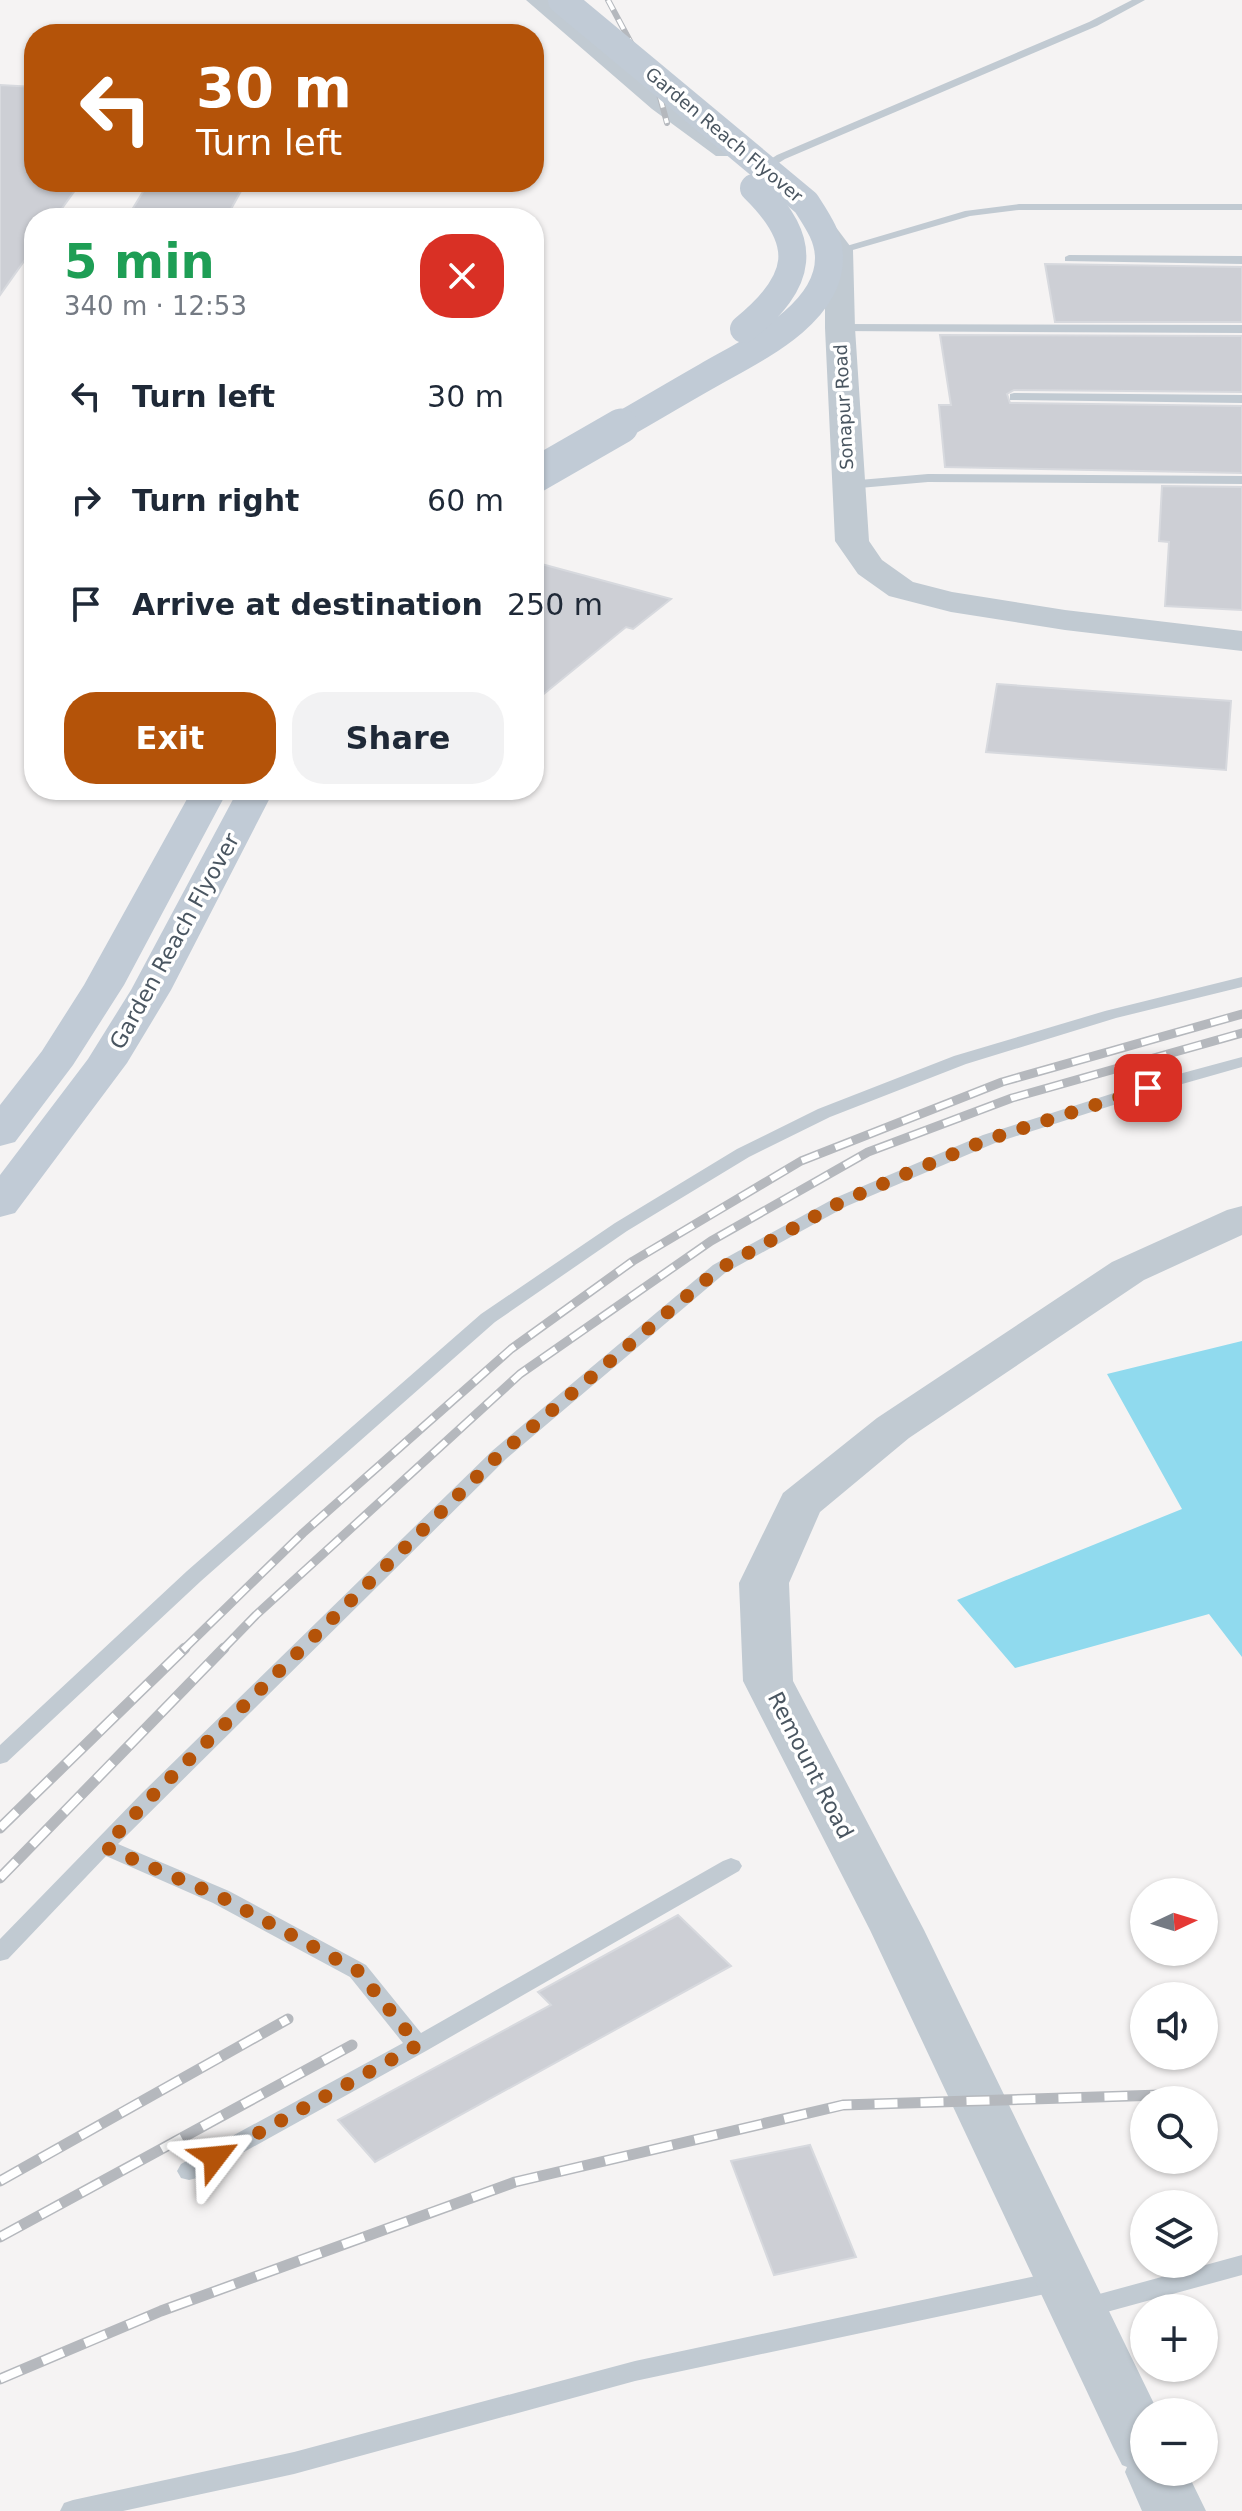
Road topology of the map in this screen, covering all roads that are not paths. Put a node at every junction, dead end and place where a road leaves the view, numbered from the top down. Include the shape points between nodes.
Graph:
1 (529, 0) edge
2 (538, 0) edge
3 (562, 0) edge
4 (1140, 0) edge
5 (757, 172) junction
6 (1242, 207) edge
7 (839, 250) junction
8 (1069, 259) dead end
9 (1242, 260) edge
10 (840, 328) junction
11 (1242, 329) edge
12 (1014, 397) dead end
13 (1242, 399) edge
14 (544, 443) edge
15 (544, 470) edge
16 (1242, 480) edge
17 (848, 485) junction
18 (1242, 641) edge
19 (205, 800) edge
20 (251, 800) edge
21 (1242, 982) edge
22 (1242, 1062) edge
23 (0, 1133) edge
24 (0, 1204) edge
25 (1242, 1219) edge
26 (0, 1757) edge
27 (105, 1847) junction
28 (731, 1866) dead end
29 (0, 1953) edge
30 (418, 2045) junction
31 (189, 2171) dead end
32 (1242, 2265) edge
33 (1071, 2295) junction
34 (1130, 2418) edge
35 (1162, 2486) edge
36 (73, 2511) edge
37 (1174, 2511) edge

1 - 14 main road, Garden Reach Flyover, bridge via 760,193 785,220 795,248 792,275 763,315
2 - 5 street via 661,103
3 - 15 main road, Garden Reach Flyover, bridge via 806,203 826,232 830,263 820,292 778,335
4 - 5 lane
5 - 7 street via 817,221
6 - 7 lane via 1019,207 969,213
7 - 10 street, Sonapur Road
8 - 9 lane
10 - 11 lane
10 - 17 street, Sonapur Road
12 - 13 lane
16 - 17 lane via 928,478
17 - 18 street, Sonapur Road via 852,541 870,567 901,589 1065,620
19 - 23 main road, Garden Reach Flyover via 104,985 59,1056
20 - 24 main road, Garden Reach Flyover via 114,1051
21 - 26 lane via 990,1051 837,1107 743,1153 621,1227 488,1318 194,1576
22 - 27 lane via 989,1139 841,1202 719,1269 499,1455
25 - 33 street, Remount Road via 1128,1271 893,1428 800,1504 764,1583 768,1681 897,1930
27 - 29 lane
27 - 30 lane via 221,1897 358,1971
28 - 30 lane
30 - 31 lane
32 - 33 lane
33 - 34 street, Remount Road
33 - 36 lane via 872,2323 635,2371 294,2463
35 - 37 street

